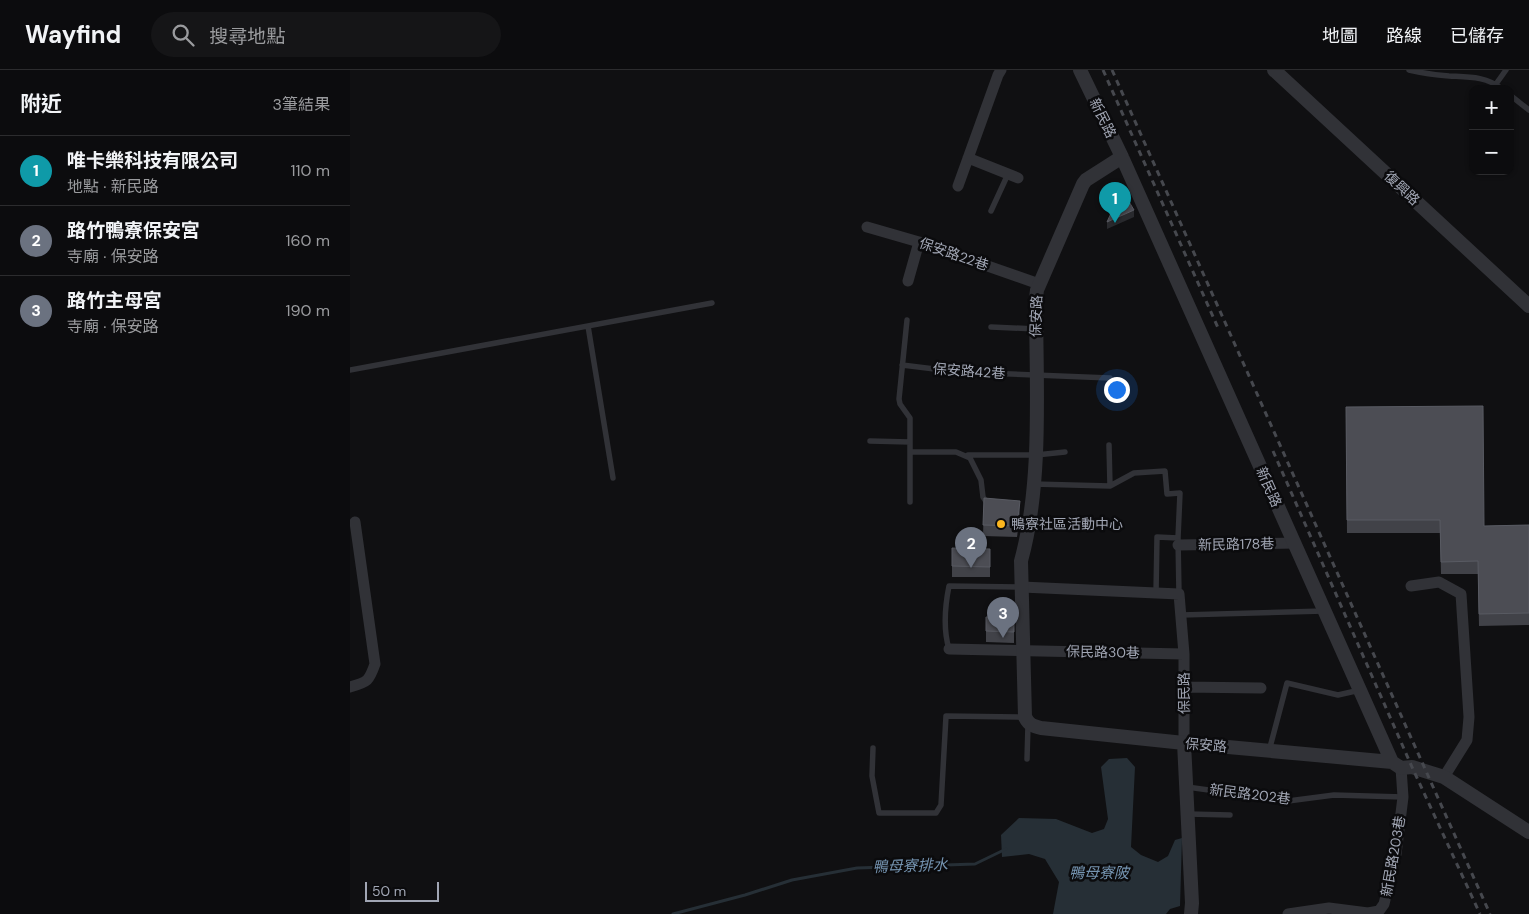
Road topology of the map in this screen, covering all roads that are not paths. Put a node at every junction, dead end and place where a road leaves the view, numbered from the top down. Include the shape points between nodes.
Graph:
1 (1001, 70) edge
2 (1080, 70) edge
3 (1274, 70) edge
4 (1409, 70) edge
5 (1506, 70) edge
6 (1496, 84) joint
7 (1514, 98) edge
8 (1529, 110) edge
9 (1122, 157) junction
10 (968, 158) junction
11 (1013, 176) joint
12 (958, 186) dead end
13 (991, 211) dead end
14 (867, 227) dead end
15 (918, 242) junction
16 (908, 281) dead end
17 (1039, 284) junction
18 (712, 303) dead end
19 (1529, 306) edge
20 (907, 320) dead end
21 (588, 326) junction
22 (991, 327) dead end
23 (1036, 329) junction
24 (902, 365) junction
25 (350, 370) edge
26 (1036, 376) junction
27 (1110, 378) dead end
28 (870, 441) dead end
29 (910, 442) junction
30 (1109, 445) dead end
31 (910, 452) junction
32 (1065, 452) dead end
33 (966, 455) junction
34 (1036, 455) junction
35 (613, 478) dead end
36 (1033, 484) junction
37 (1110, 486) junction
38 (910, 502) dead end
39 (996, 506) edge
40 (355, 522) dead end
41 (1178, 541) junction
42 (1294, 543) junction
43 (1411, 586) dead end
44 (1022, 587) junction
45 (1156, 593) junction
46 (1179, 594) junction
47 (1325, 611) junction
48 (1181, 615) junction
49 (949, 649) joint
50 (1023, 650) junction
51 (1184, 654) junction
52 (350, 687) edge
53 (1184, 687) junction
54 (1261, 688) dead end
55 (1360, 690) junction
56 (1026, 720) junction
57 (1184, 744) junction
58 (873, 748) dead end
59 (1269, 751) junction
60 (1027, 759) dead end
61 (1397, 765) junction
62 (1444, 777) junction
63 (1187, 786) junction
64 (1403, 797) junction
65 (1188, 814) junction
66 (1230, 815) dead end
67 (1529, 832) edge
68 (1192, 914) edge
69 (1288, 914) edge
70 (1369, 914) edge

1 - 10 street
2 - 9 street, 新民路
3 - 19 street, 復興路
4 - 6 lane via 1470,76
5 - 6 lane
7 - 8 lane
9 - 17 street, 保安路 via 1083,184
9 - 42 street, 新民路
10 - 11 street
10 - 12 street
11 - 13 lane
14 - 15 street, 保安路22巷
15 - 16 street
15 - 17 street, 保安路22巷
17 - 23 street, 保安路
18 - 21 lane
20 - 24 lane
21 - 25 lane
21 - 35 lane
22 - 23 lane
23 - 26 street, 保安路
24 - 26 lane, 保安路42巷
24 - 29 lane via 899,399 910,418
26 - 27 lane, 保安路42巷
26 - 34 street, 保安路
28 - 29 lane
29 - 31 lane
30 - 37 lane
31 - 33 lane
31 - 38 lane
32 - 34 lane
33 - 34 lane
33 - 39 lane via 981,480 985,502
34 - 36 street, 保安路
36 - 37 lane
36 - 44 street, 保安路 via 1027,505 1026,544 1021,561
37 - 41 lane via 1134,473 1164,472 1167,494 1180,493
40 - 52 street via 375,664 370,678
41 - 42 street, 新民路178巷
41 - 45 lane via 1157,537
41 - 46 lane
42 - 47 street, 新民路
43 - 62 street via 1439,582 1461,594 1468,740
44 - 45 street
44 - 49 lane via 949,586 945,639
44 - 50 street, 保安路
45 - 46 street
46 - 48 street
47 - 48 lane
47 - 55 street, 新民路
48 - 51 street, 保民路
49 - 50 street
50 - 51 street, 保民路30巷
50 - 56 street, 保安路
51 - 53 street, 保民路
53 - 54 street
53 - 57 street, 保民路
55 - 59 lane via 1338,695 1287,683
55 - 61 street, 新民路
56 - 57 street, 保安路 via 1041,728
56 - 58 lane, 保安路 via 946,716 942,805 936,813 880,813 872,776
56 - 60 lane
57 - 59 street, 保安路
57 - 63 street, 保民路
59 - 61 street, 保安路
61 - 62 street
61 - 64 street, 新民路203巷
62 - 67 street
63 - 64 lane, 新民路202巷 via 1288,801 1334,795
63 - 65 street, 保民路
64 - 70 street, 新民路203巷 via 1396,854 1384,904 1379,911
65 - 66 lane
65 - 68 street, 保民路
69 - 70 street, 新民路203巷 via 1329,908

